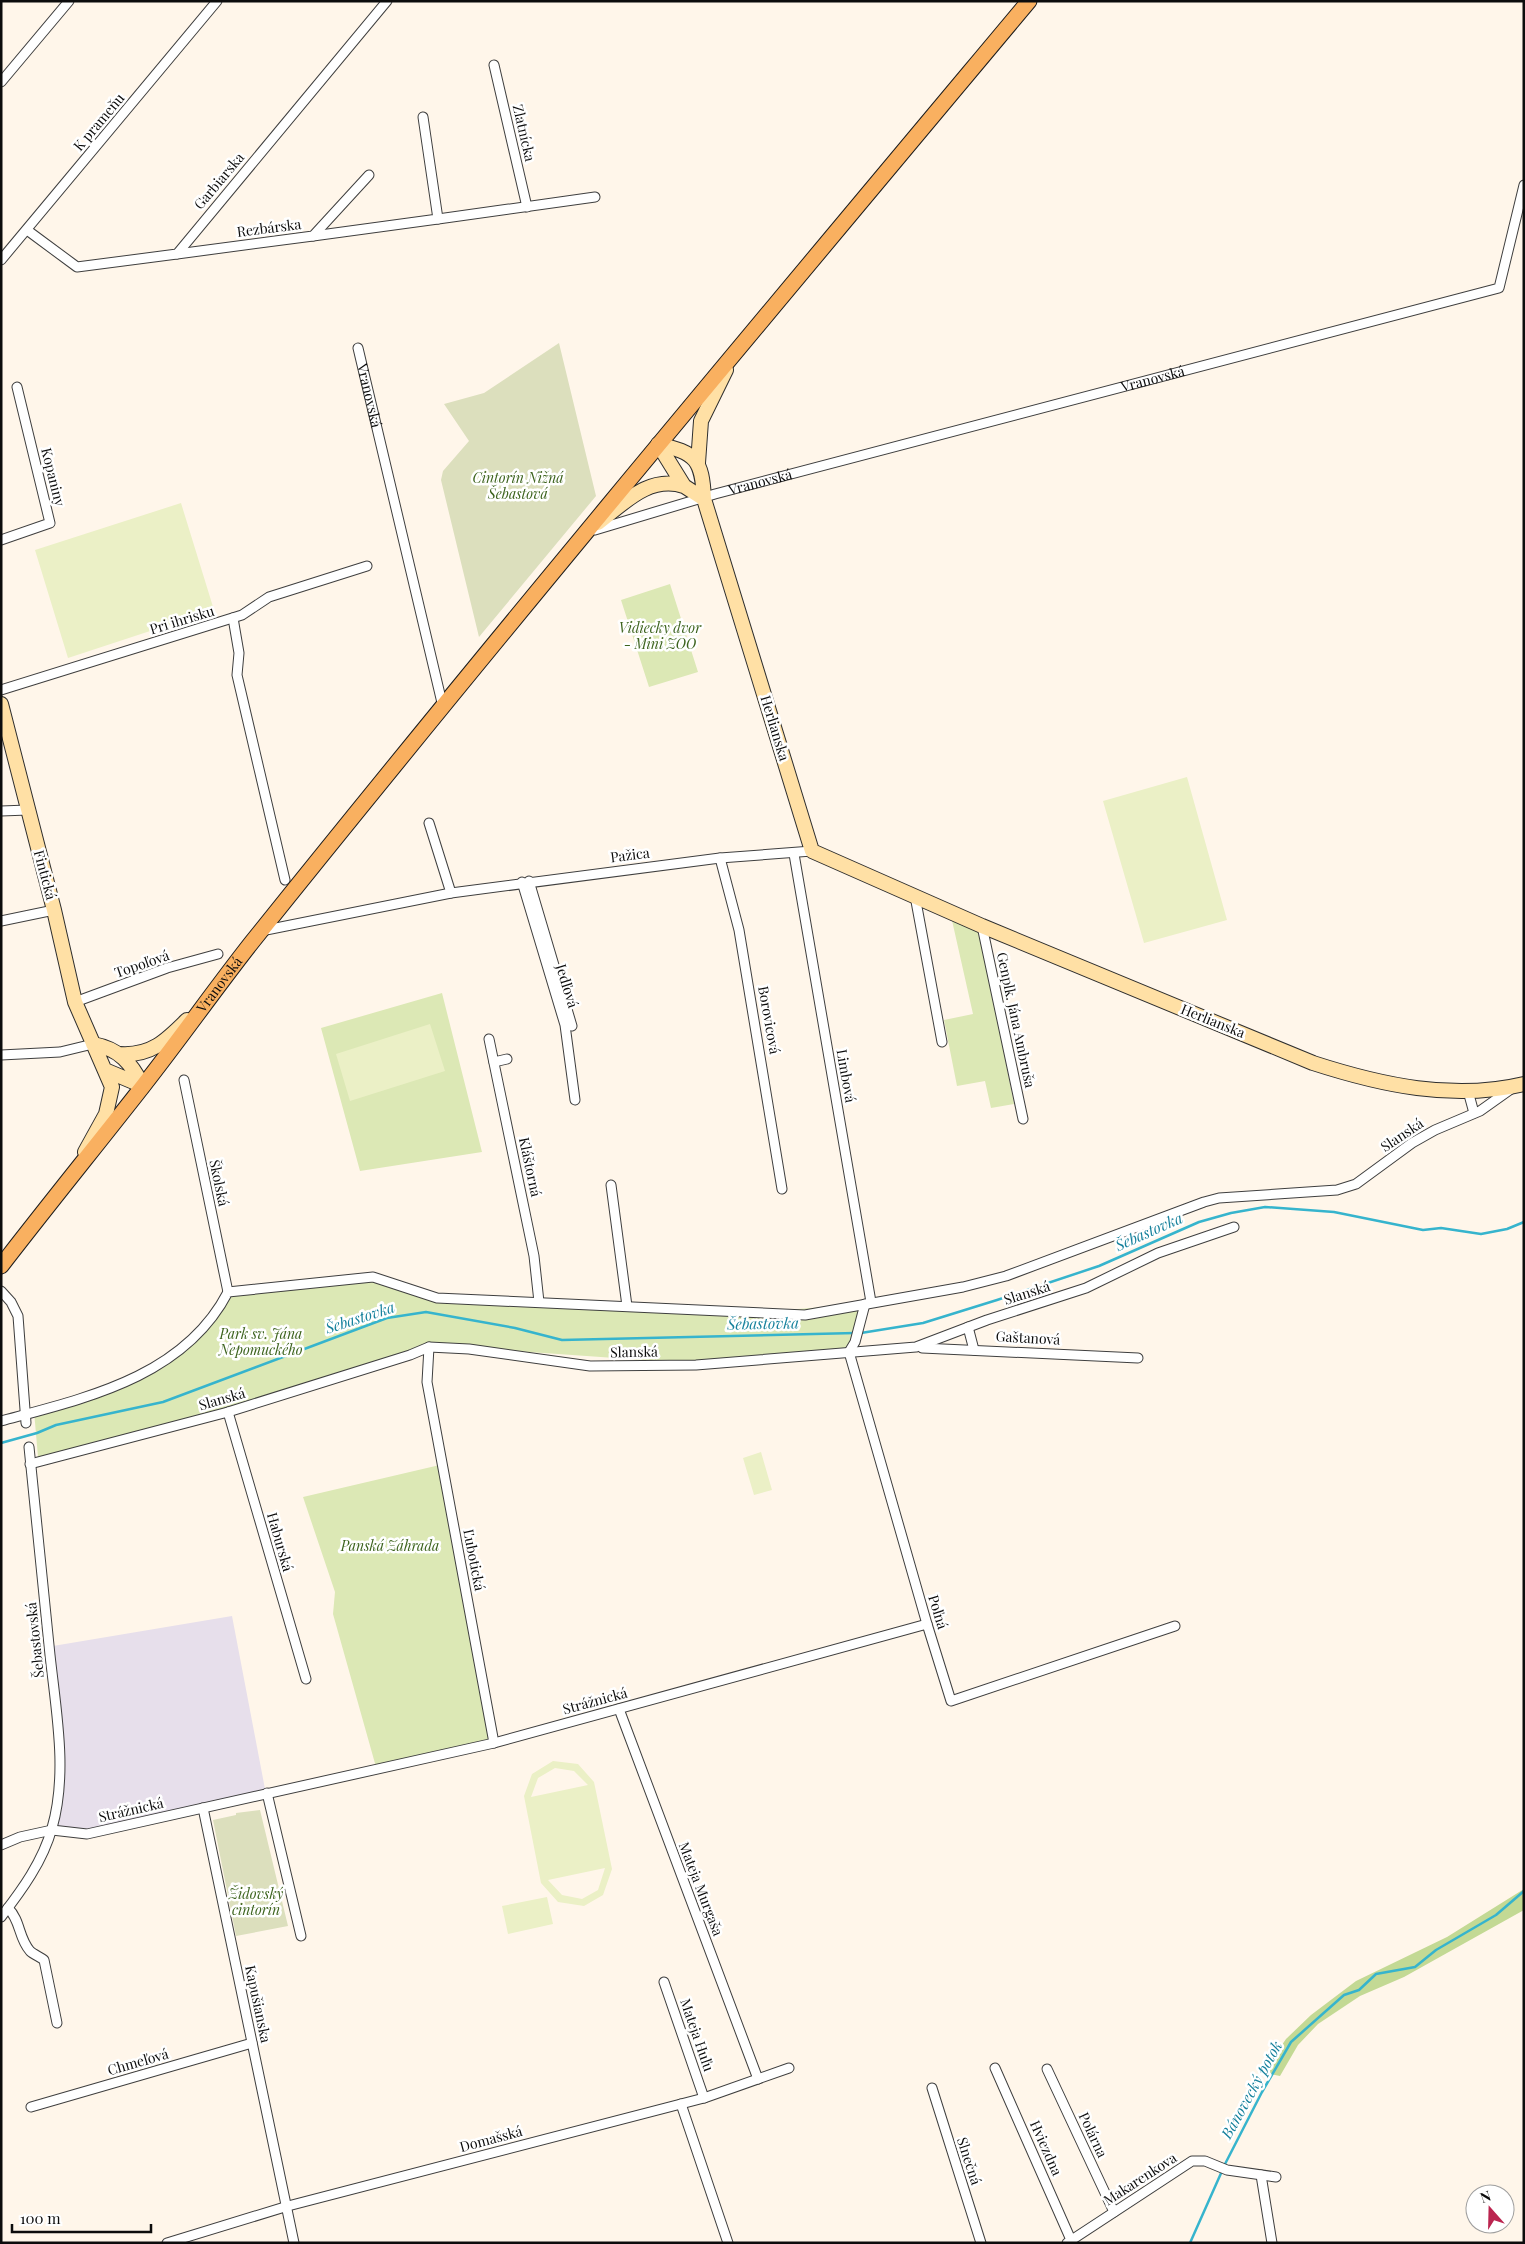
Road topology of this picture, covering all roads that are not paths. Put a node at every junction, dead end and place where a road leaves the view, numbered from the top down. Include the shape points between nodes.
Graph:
1 (69, 1) edge
2 (218, 1) edge
3 (387, 1) edge
4 (1029, 1) edge
5 (494, 65) dead end
6 (1, 82) edge
7 (424, 116) dead end
8 (369, 175) dead end
9 (1524, 184) edge
10 (595, 197) dead end
11 (527, 207) junction
12 (438, 220) junction
13 (27, 230) junction
14 (313, 236) junction
15 (177, 254) junction
16 (1, 260) edge
17 (358, 348) dead end
18 (734, 354) junction
19 (17, 387) dead end
20 (658, 444) junction
21 (698, 463) junction
22 (684, 486) junction
23 (704, 499) junction
24 (586, 533) junction
25 (1, 540) edge
26 (367, 566) dead end
27 (233, 618) junction
28 (1, 690) edge
29 (1, 704) edge
30 (443, 707) junction
31 (28, 810) junction
32 (1, 811) edge
33 (429, 823) dead end
34 (812, 851) junction
35 (794, 854) junction
36 (720, 858) junction
37 (285, 880) dead end
38 (525, 882) junction
39 (451, 893) junction
40 (915, 896) junction
41 (54, 910) junction
42 (1, 921) edge
43 (982, 926) junction
44 (261, 931) junction
45 (218, 954) dead end
46 (207, 1000) junction
47 (75, 1002) junction
48 (572, 1026) dead end
49 (489, 1039) dead end
50 (942, 1042) dead end
51 (93, 1044) junction
52 (120, 1054) junction
53 (1, 1055) edge
54 (507, 1059) dead end
55 (494, 1062) junction
56 (106, 1070) junction
57 (184, 1080) dead end
58 (1520, 1085) edge
59 (143, 1086) junction
60 (1468, 1091) junction
61 (574, 1100) dead end
62 (1474, 1113) junction
63 (1023, 1119) dead end
64 (76, 1168) junction
65 (611, 1185) dead end
66 (782, 1188) dead end
67 (1234, 1227) dead end
68 (1, 1266) edge
69 (1, 1292) edge
70 (228, 1292) junction
71 (539, 1302) junction
72 (868, 1303) junction
73 (627, 1306) junction
74 (968, 1328) junction
75 (916, 1347) junction
76 (429, 1348) junction
77 (974, 1350) junction
78 (849, 1352) junction
79 (1138, 1358) dead end
80 (228, 1412) junction
81 (26, 1419) junction
82 (1, 1421) edge
83 (29, 1447) dead end
84 (30, 1464) junction
85 (927, 1624) junction
86 (1175, 1626) dead end
87 (306, 1680) dead end
88 (618, 1709) junction
89 (494, 1743) junction
90 (268, 1793) junction
91 (203, 1808) junction
92 (52, 1830) junction
93 (1, 1845) edge
94 (8, 1908) junction
95 (1, 1916) edge
96 (302, 1936) dead end
97 (664, 1982) dead end
98 (57, 2023) dead end
99 (252, 2043) junction
100 (789, 2068) dead end
101 (995, 2068) dead end
102 (1048, 2069) dead end
103 (758, 2079) junction
104 (932, 2088) dead end
105 (704, 2098) junction
106 (681, 2104) junction
107 (31, 2107) dead end
108 (1261, 2175) junction
109 (1276, 2176) dead end
110 (288, 2206) junction
111 (1114, 2212) junction
112 (1069, 2242) edge
113 (167, 2243) edge
114 (294, 2243) edge
115 (728, 2243) edge
116 (981, 2243) edge
117 (1272, 2243) edge

1 - 6 street
2 - 13 street, K prameňu
3 - 15 street, Garbiarska
4 - 18 main road, Vranovská
5 - 11 street, Zlatnícka
7 - 12 street
8 - 14 street, Rezbárska
9 - 23 street, Vranovská via 1499,288
10 - 11 street
11 - 12 street
12 - 14 street
13 - 15 street via 77,267
13 - 16 street, K prameňu
14 - 15 street, Rezbárska
17 - 30 street, Vranovská
18 - 20 main road, Vranovská
18 - 21 street, Herlianska via 700,421
19 - 25 street, Kopaniny via 50,523
20 - 21 street via 682,450
20 - 22 street
20 - 24 main road, Vranovská
21 - 23 street, Herlianska
22 - 23 street
22 - 24 street via 666,482 639,491
23 - 24 street
23 - 34 street, Herlianska
24 - 30 main road, Vranovská
26 - 27 street, Pri ihrisku via 269,597 242,616
27 - 28 street, Pri ihrisku
27 - 37 street via 239,653 237,676
29 - 31 street, Fintická
30 - 44 main road, Vranovská
31 - 32 street
31 - 41 street, Fintická
33 - 39 street
34 - 35 street, Pažica
34 - 40 street, Herlianska
35 - 36 street, Pažica
35 - 72 street, Limbová
36 - 38 street, Pažica
36 - 66 street, Borovicová via 739,930
38 - 39 street, Pažica
38 - 48 street, Jedľová
38 - 61 street, Jedľová via 565,1025
39 - 44 street, Pažica
40 - 43 street, Herlianska
40 - 50 street
41 - 42 street
41 - 47 street, Fintická
43 - 60 street, Herlianska via 1313,1063 1359,1078 1410,1088
43 - 63 street, Genplk. Jána Ambruša
44 - 46 main road, Vranovská
45 - 47 street, Topoľová via 167,968
46 - 52 street via 155,1048 141,1054
46 - 59 main road, Vranovská
47 - 51 street, Fintická
49 - 55 street, Kláštorná
51 - 52 street via 106,1046
51 - 53 street via 60,1052
51 - 56 street, Fintická
52 - 59 street via 133,1067
54 - 55 street
55 - 71 street, Kláštorná via 534,1256
56 - 59 street
56 - 64 street, Fintická via 112,1087 111,1100
57 - 70 street, Školská
58 - 60 street, Herlianska
58 - 62 street, Slanská
59 - 64 main road, Vranovská
60 - 62 street
62 - 72 street, Slanská via 1412,1143 1356,1184 1336,1190 1236,1196 1204,1202 1006,1276 963,1287
64 - 68 main road, Vranovská
65 - 73 street
67 - 74 street, Slanská via 1158,1254 1086,1288
69 - 81 street via 18,1316
70 - 71 street, Slanská via 373,1277 437,1298
70 - 81 street via 217,1313 198,1335 166,1360 129,1382
71 - 73 street, Slanská
72 - 73 street, Slanská via 805,1315
72 - 78 street
74 - 75 street, Slanská
74 - 77 street
75 - 77 street, Gaštanová
75 - 78 street, Slanská
76 - 78 street, Slanská via 469,1348 590,1366 710,1364
76 - 80 street, Slanská
76 - 89 street, Ľubotická via 427,1382
77 - 79 street, Gaštanová
78 - 85 street, Poľná
80 - 84 street, Slanská
80 - 87 street, Haburská
81 - 82 street
83 - 84 street, Šebastovská
84 - 92 street, Šebastovská via 59,1733 59,1789
85 - 86 street, Poľná via 951,1701
85 - 88 street, Strážnická
88 - 89 street, Strážnická
88 - 103 street, Mateja Murgaša
89 - 90 street, Strážnická
90 - 91 street, Strážnická
90 - 96 street
91 - 92 street, Strážnická via 87,1834
91 - 99 street, Kapušianska
92 - 93 street, Strážnická
92 - 94 street, Šebastovská via 28,1882
94 - 95 street, Šebastovská
94 - 98 street via 16,1916 20,1934 30,1951 44,1960
97 - 105 street, Mateja Huľu
99 - 107 street, Chmeľová
99 - 110 street, Kapušianska
100 - 103 street, Domašská
101 - 112 street, Hviezdna
102 - 111 street, Polárna
103 - 105 street, Domašská
104 - 116 street, Slnečná
105 - 106 street, Domašská
106 - 110 street, Domašská
106 - 115 street
108 - 109 street, Makarenkova
108 - 111 street, Makarenkova via 1227,2170 1205,2161 1192,2161
108 - 117 street
110 - 113 street, Domašská
110 - 114 street, Kapušianska
111 - 112 street, Makarenkova

